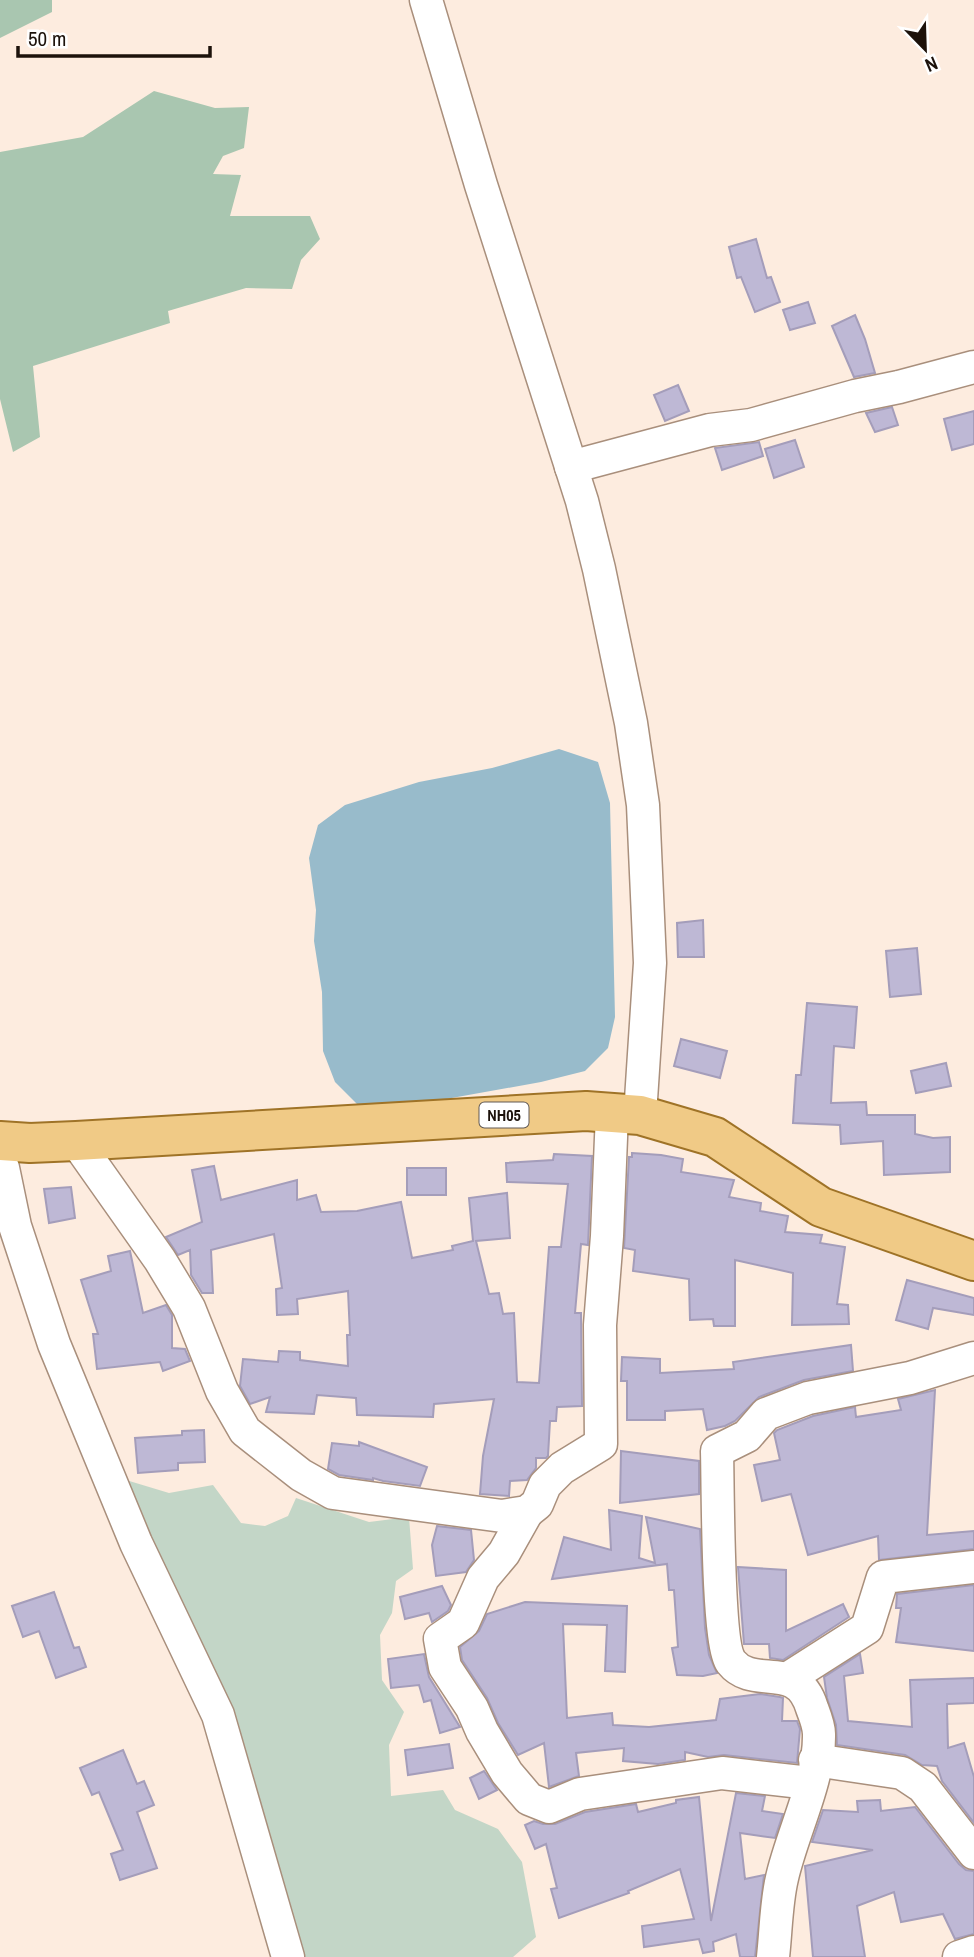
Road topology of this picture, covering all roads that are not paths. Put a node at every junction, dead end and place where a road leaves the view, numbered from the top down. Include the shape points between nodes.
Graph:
1 (426, 0) edge
2 (974, 367) edge
3 (571, 467) junction
4 (626, 1114) junction
5 (0, 1141) edge
6 (76, 1141) junction
7 (0, 1161) edge
8 (974, 1261) edge
9 (974, 1358) edge
10 (527, 1512) junction
11 (974, 1567) edge
12 (787, 1679) junction
13 (813, 1772) junction
14 (974, 1853) edge
15 (974, 1952) edge
16 (288, 1957) edge
17 (773, 1957) edge
18 (959, 1957) edge
19 (968, 1957) edge

1 - 3 street
2 - 3 street
3 - 4 street via 602,582 631,723 642,805 650,963
4 - 6 main road, NH05 via 558,1112
4 - 8 main road, NH05 via 715,1137 821,1207
4 - 10 street via 607,1236 600,1325 601,1444 562,1468
5 - 6 main road, NH05
6 - 10 street via 189,1308 222,1391 245,1431 301,1475 333,1493 502,1516
7 - 16 street via 15,1226 54,1344 136,1543 218,1715
9 - 12 street via 910,1378 808,1398 766,1414 747,1436 717,1451 722,1622 727,1652 731,1662 746,1673
10 - 13 street via 504,1553 483,1578 463,1623 440,1639 445,1667 507,1773 529,1799 549,1807 580,1794 722,1773
11 - 12 street via 883,1577 867,1628
12 - 13 street via 809,1697 819,1732
13 - 14 street via 902,1773 923,1787
13 - 17 street via 782,1878
15 - 18 street
15 - 19 street

